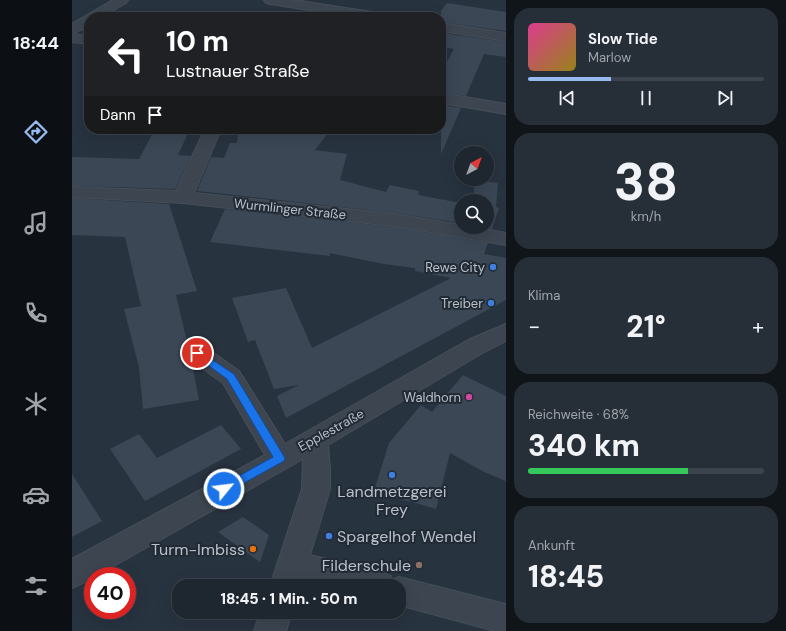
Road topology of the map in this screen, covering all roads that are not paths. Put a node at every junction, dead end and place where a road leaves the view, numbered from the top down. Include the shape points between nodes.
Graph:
1 (122, 0) edge
2 (270, 0) edge
3 (102, 12) edge
4 (346, 12) edge
5 (84, 23) edge
6 (446, 28) edge
7 (72, 30) edge
8 (506, 37) edge
9 (72, 38) edge
10 (84, 39) edge
11 (446, 99) edge
12 (506, 109) edge
13 (211, 134) edge
14 (72, 192) edge
15 (183, 197) junction
16 (506, 239) edge
17 (506, 332) edge
18 (197, 353) dead end
19 (315, 440) junction
20 (280, 458) junction
21 (72, 574) edge
22 (289, 575) edge
23 (322, 579) edge
24 (406, 593) edge
25 (274, 619) edge
26 (506, 619) edge
27 (270, 631) edge

1 - 3 street
2 - 4 street
5 - 7 street
6 - 8 street
9 - 10 street
11 - 12 street
13 - 15 street
14 - 15 street, Wurmlinger Straße
15 - 16 street, Wurmlinger Straße via 394,220
17 - 19 street, Epplestraße via 476,346
18 - 20 street via 231,377
19 - 20 street, Epplestraße
19 - 22 street via 316,489
20 - 21 street, Epplestraße
22 - 23 street
24 - 26 street
25 - 27 street

